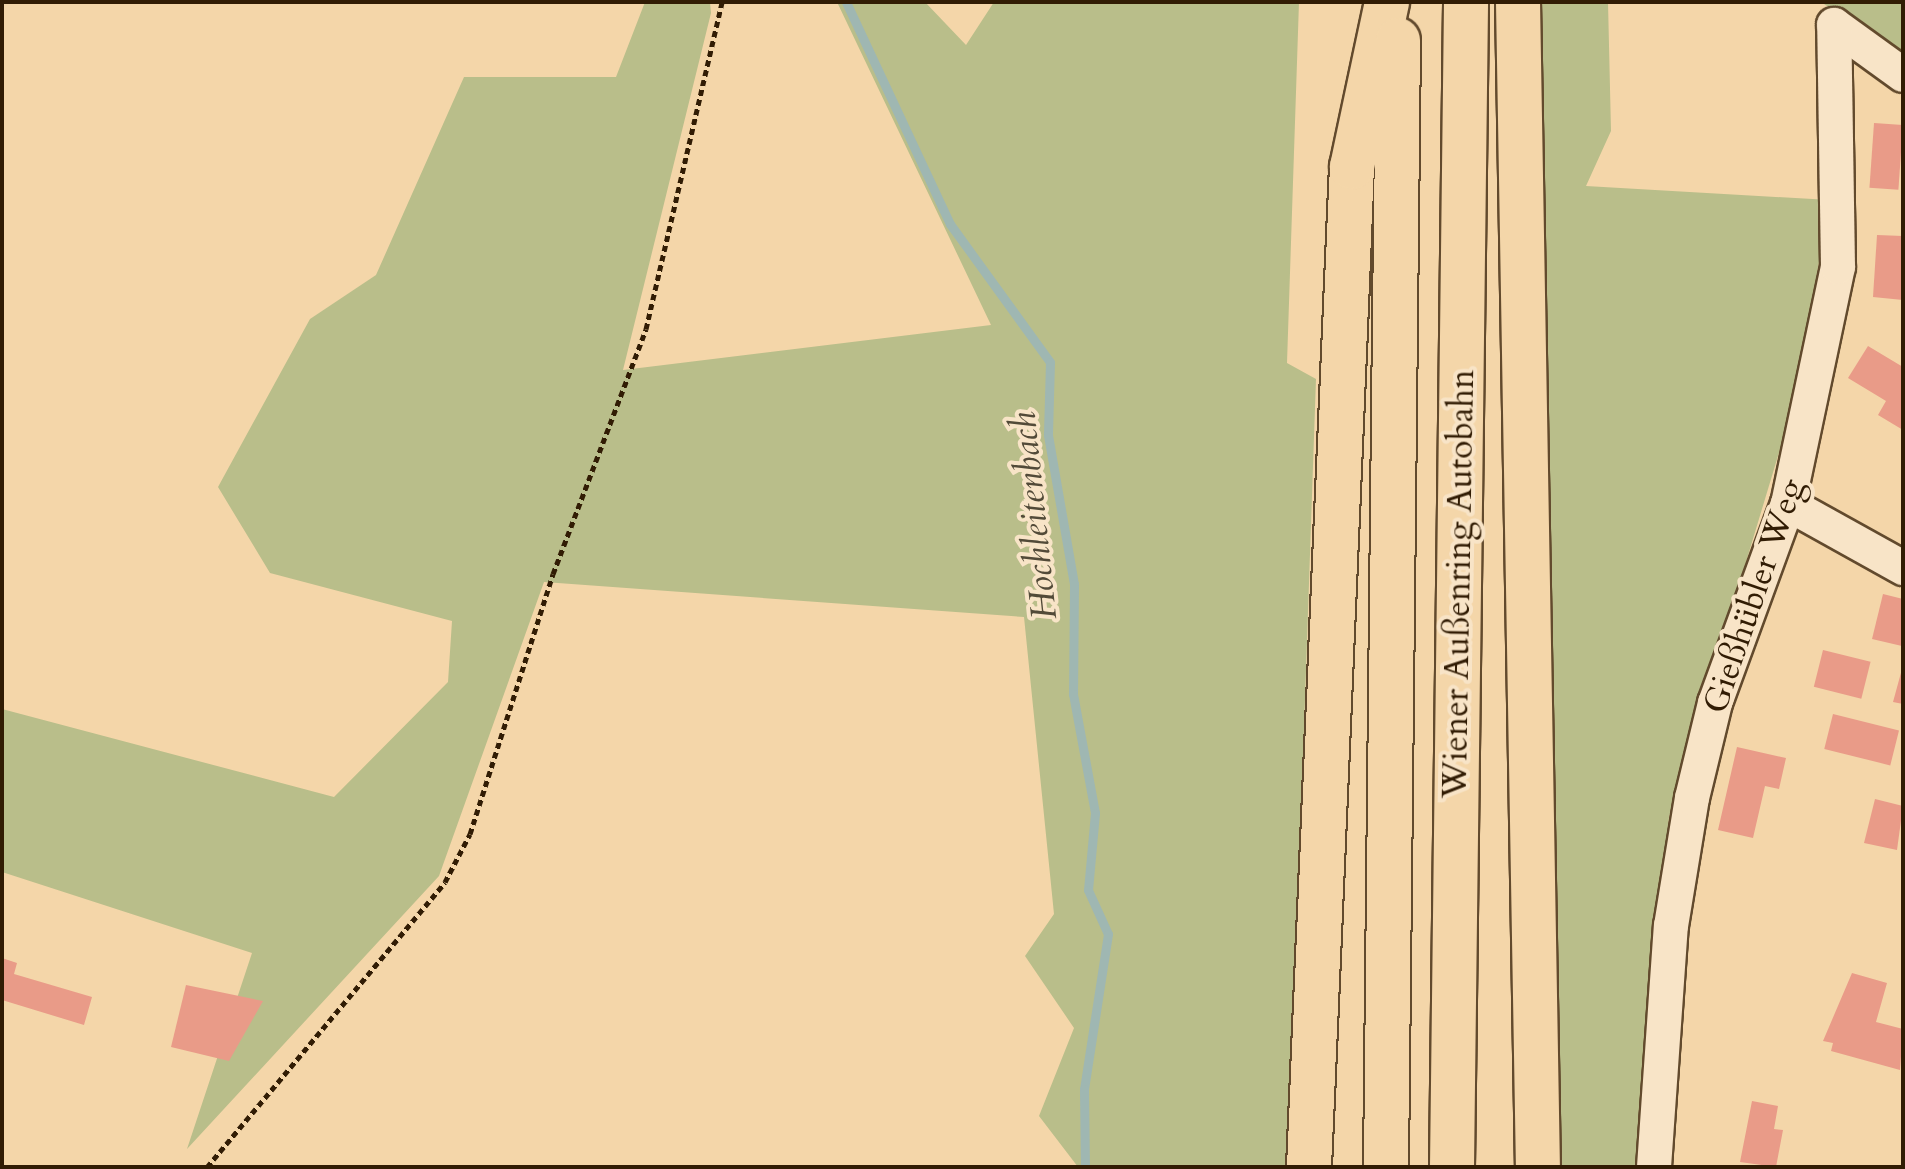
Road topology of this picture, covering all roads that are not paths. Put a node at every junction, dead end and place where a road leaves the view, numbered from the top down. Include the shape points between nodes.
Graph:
1 (1387, 2) edge
2 (1399, 2) edge
3 (1466, 2) edge
4 (1518, 2) edge
5 (1903, 75) edge
6 (1788, 504) junction
7 (1903, 568) edge
8 (1309, 1167) edge
9 (1386, 1167) edge
10 (1452, 1167) edge
11 (1538, 1167) edge
12 (1654, 1167) edge

1 - 8 highway via 1352,167
2 - 9 highway, Wiener Außenring Autobahn
3 - 10 highway, Wiener Außenring Autobahn
4 - 11 highway
5 - 6 street, Gießhübler Weg via 1834,25 1838,267
6 - 7 street
6 - 12 street, Gießhübler Weg via 1715,703 1692,798 1671,926

